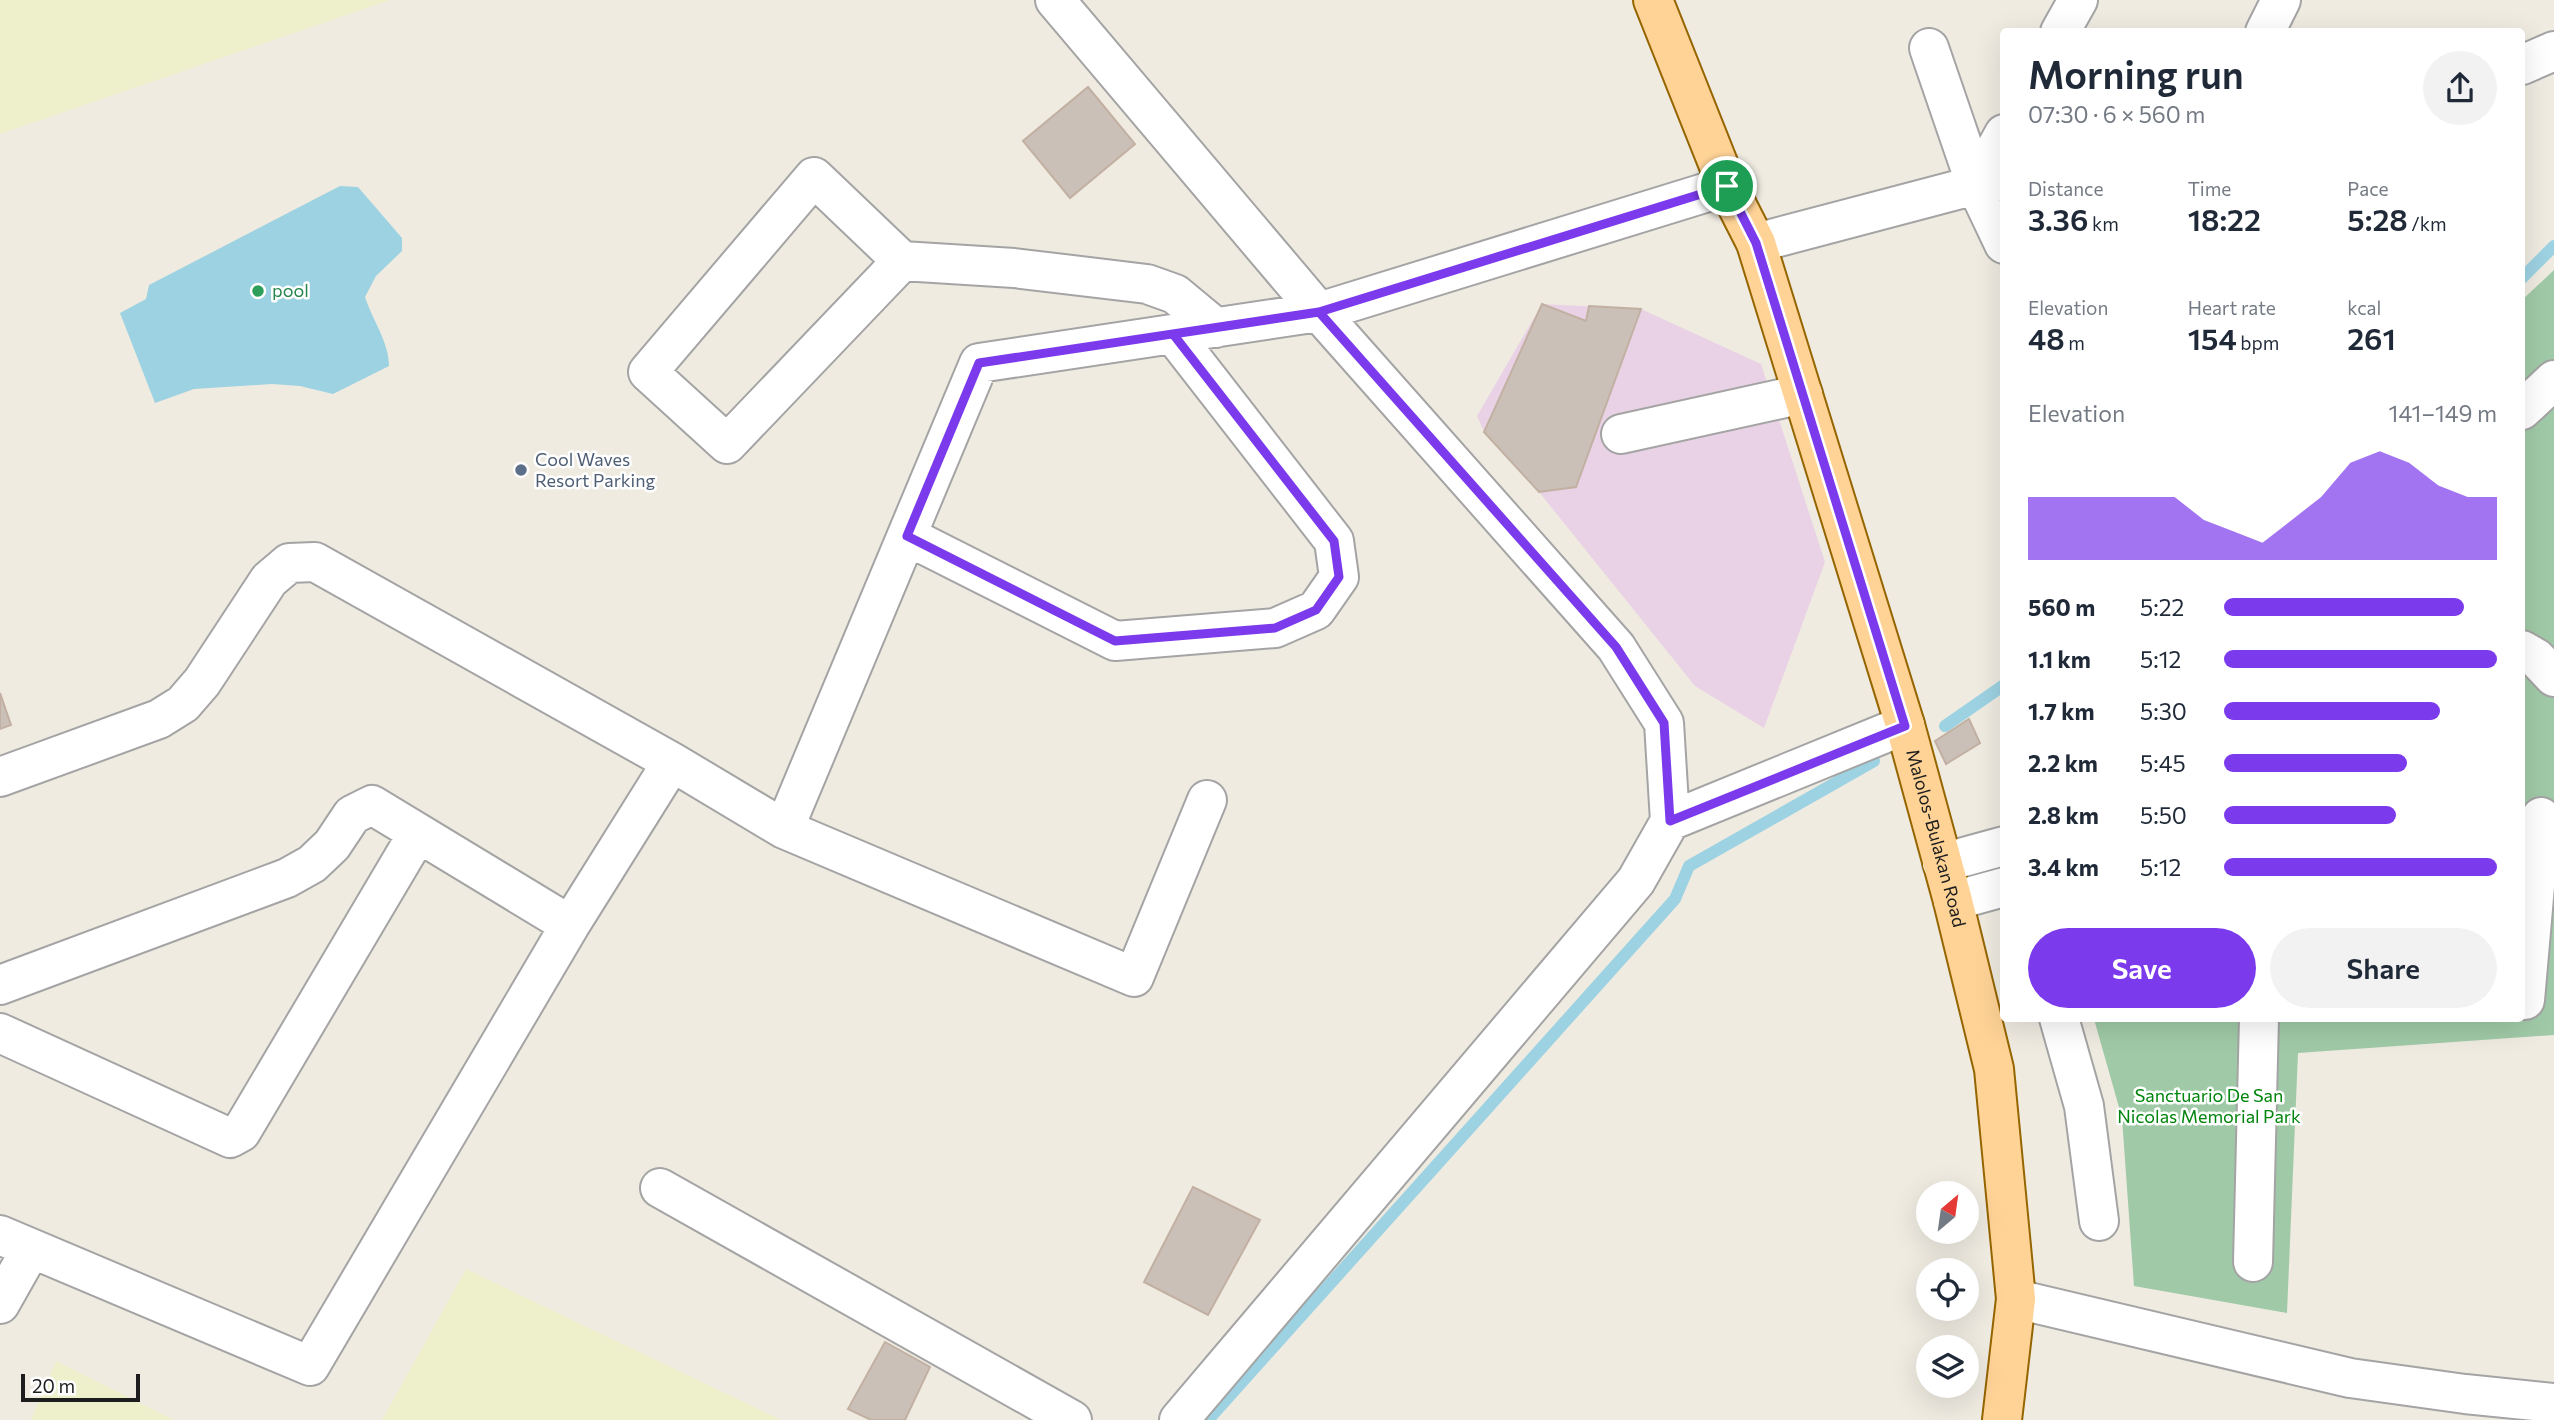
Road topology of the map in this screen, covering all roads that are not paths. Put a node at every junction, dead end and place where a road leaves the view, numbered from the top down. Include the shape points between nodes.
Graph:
1 (1055, 0) edge
2 (1653, 0) edge
3 (2078, 0) edge
4 (2281, 0) edge
5 (2062, 28) edge
6 (2267, 28) edge
7 (1929, 48) dead end
8 (2554, 51) edge
9 (2525, 64) edge
10 (2000, 148) edge
11 (1990, 183) edge
12 (1727, 186) junction
13 (2000, 227) edge
14 (1756, 243) junction
15 (902, 261) junction
16 (1319, 312) junction
17 (1216, 328) junction
18 (1173, 334) junction
19 (1803, 394) junction
20 (1621, 434) dead end
21 (907, 536) junction
22 (2525, 652) edge
23 (2554, 677) edge
24 (1905, 726) junction
25 (672, 762) junction
26 (0, 778) edge
27 (1207, 800) dead end
28 (2539, 817) edge
29 (1670, 821) junction
30 (784, 829) junction
31 (418, 833) junction
32 (2000, 847) edge
33 (1942, 863) junction
34 (2000, 888) edge
35 (1953, 901) junction
36 (570, 925) junction
37 (0, 985) edge
38 (2525, 1000) edge
39 (2060, 1022) edge
40 (2259, 1022) edge
41 (0, 1033) edge
42 (660, 1188) dead end
43 (2099, 1221) dead end
44 (16, 1242) edge
45 (2253, 1262) dead end
46 (2016, 1299) junction
47 (0, 1304) edge
48 (2554, 1403) edge
49 (2463, 1407) edge
50 (1072, 1420) edge
51 (1179, 1420) edge
52 (2002, 1420) edge

1 - 16 street
2 - 12 main road, Malolos-Bulakan Road
3 - 5 street
4 - 6 street
7 - 11 street
8 - 9 street
10 - 11 street
11 - 13 street
11 - 14 street
12 - 14 main road, Malolos-Bulakan Road
12 - 16 street
14 - 19 main road, Malolos-Bulakan Road
15 - 15 street via 727,444 648,372 814,177
15 - 17 street via 1147,284 1175,295
16 - 17 street
16 - 29 street via 1616,647 1664,723
17 - 18 street
18 - 21 street via 979,363
18 - 21 street via 1334,541 1339,577 1316,610 1275,628 1115,641
19 - 20 street
19 - 24 main road, Malolos-Bulakan Road
21 - 30 street
22 - 23 street
24 - 29 street
24 - 33 main road, Malolos-Bulakan Road
25 - 26 street via 315,562 289,563 269,580 183,704 159,719
25 - 30 street
25 - 36 street
27 - 30 street via 1134,977
28 - 38 street
29 - 51 street via 1636,881
31 - 36 street
31 - 37 street via 372,805 352,815 312,864 287,878
31 - 41 street via 241,1132 230,1138
32 - 33 street
33 - 35 main road, Malolos-Bulakan Road
34 - 35 street
35 - 46 main road, Malolos-Bulakan Road via 1994,1069
36 - 44 street via 310,1366
39 - 43 street via 2084,1106
40 - 45 street
42 - 50 street
44 - 47 street
46 - 49 street
46 - 52 main road, Malolos-Bulakan Road
48 - 49 street

